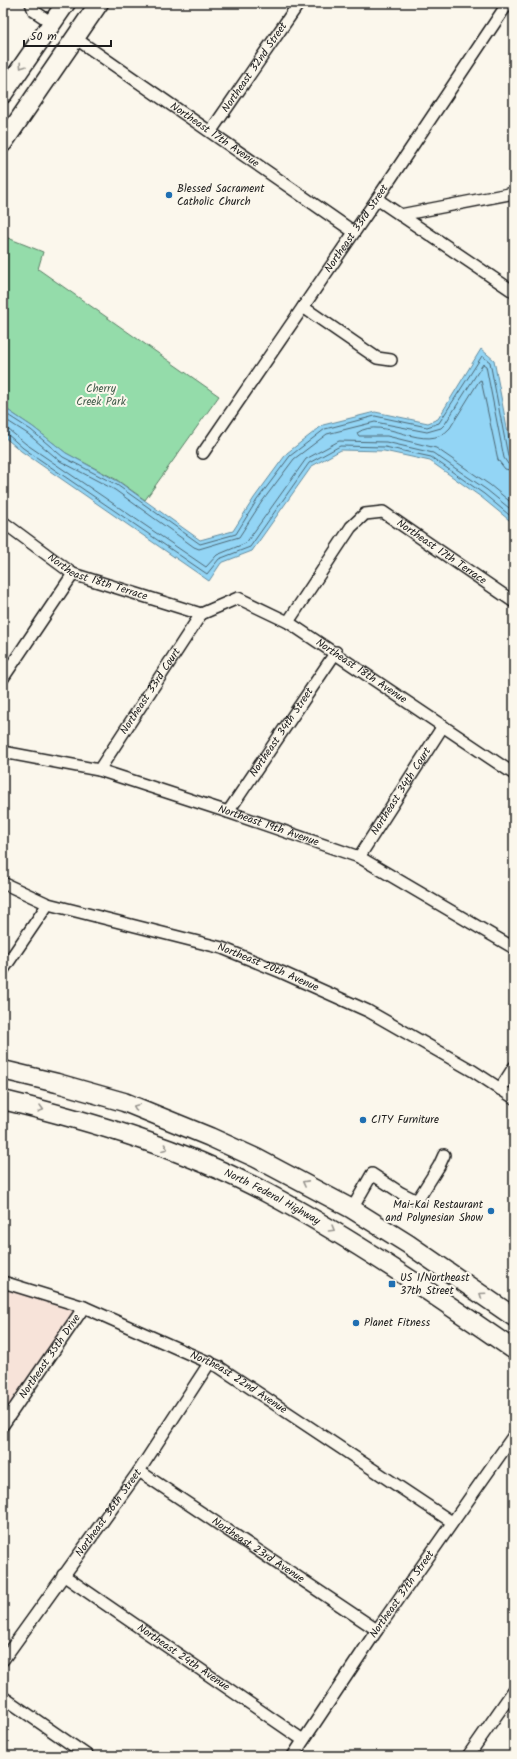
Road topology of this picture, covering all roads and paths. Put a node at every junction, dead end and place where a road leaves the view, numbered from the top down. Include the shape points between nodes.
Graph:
1 (67, 3) edge
2 (99, 3) edge
3 (298, 3) edge
4 (508, 3) edge
5 (33, 7) edge
6 (52, 23) junction
7 (75, 38) junction
8 (60, 60) junction
9 (3, 94) edge
10 (211, 131) junction
11 (3, 143) edge
12 (514, 193) edge
13 (377, 199) junction
14 (400, 215) junction
15 (354, 232) junction
16 (514, 292) edge
17 (303, 307) junction
18 (391, 360) dead end
19 (203, 453) dead end
20 (3, 522) edge
21 (73, 574) junction
22 (514, 602) edge
23 (201, 614) junction
24 (288, 622) junction
25 (336, 652) junction
26 (3, 678) edge
27 (443, 726) junction
28 (3, 752) edge
29 (99, 770) junction
30 (514, 774) edge
31 (228, 812) junction
32 (359, 857) junction
33 (3, 883) edge
34 (48, 904) junction
35 (514, 948) edge
36 (3, 970) edge
37 (514, 1067) edge
38 (3, 1070) edge
39 (500, 1089) junction
40 (514, 1098) edge
41 (3, 1100) edge
42 (444, 1155) dead end
43 (352, 1208) junction
44 (304, 1213) junction
45 (3, 1282) edge
46 (84, 1307) junction
47 (514, 1317) edge
48 (514, 1350) edge
49 (210, 1362) junction
50 (3, 1425) edge
51 (514, 1435) edge
52 (139, 1471) junction
53 (452, 1522) junction
54 (63, 1575) junction
55 (378, 1630) junction
56 (3, 1660) edge
57 (514, 1690) edge
58 (3, 1697) edge
59 (303, 1740) junction
60 (88, 1756) edge
61 (293, 1756) edge
62 (468, 1756) edge

1 - 6 main road
1 - 7 main road via 68,26
2 - 7 main road
3 - 10 street, Northeast 32nd Street
4 - 13 street, Northeast 33rd Street
5 - 6 street
6 - 8 main road via 59,32
6 -> 9 main road
7 - 8 main road
7 - 10 street, Northeast 17th Avenue
8 - 11 main road
10 - 15 street, Northeast 17th Avenue
12 - 14 street
13 - 14 street
13 - 15 street, Northeast 33rd Street
14 - 16 street
15 - 17 street, Northeast 33rd Street
17 - 18 street via 377,358
17 - 19 street, Northeast 33rd Street
20 - 21 street, Northeast 18th Terrace
21 - 23 street, Northeast 18th Terrace
21 - 26 street
22 - 24 street, Northeast 17th Terrace via 383,512 365,514 351,528
23 - 24 street, Northeast 18th Avenue via 238,598
23 - 29 street, Northeast 33rd Court
24 - 25 street, Northeast 18th Avenue
25 - 27 street, Northeast 18th Avenue
25 - 31 street, Northeast 34th Street
27 - 30 street, Northeast 18th Avenue
27 - 32 street, Northeast 34th Court
28 - 29 street, Northeast 19th Avenue
29 - 31 street, Northeast 19th Avenue
31 - 32 street, Northeast 19th Avenue
32 - 35 street, Northeast 19th Avenue
33 - 34 street, Northeast 20th Avenue
34 - 36 street
34 - 39 street, Northeast 20th Avenue via 222,948 281,972 368,1011
37 - 39 street
43 -> 38 main road via 256,1158 158,1115 124,1102
39 - 40 street, Northeast 20th Avenue
41 -> 44 main road, North Federal Highway via 92,1124 159,1146 223,1172
42 - 43 street via 417,1201 372,1174
43 - 44 main road via 324,1204 312,1207
47 -> 43 main road
44 -> 48 main road, North Federal Highway via 378,1258
45 - 46 street, Northeast 22nd Avenue
46 - 49 street, Northeast 22nd Avenue
46 - 50 street, Northeast 35th Drive
49 - 52 street, Northeast 36th Street
49 - 53 street, Northeast 22nd Avenue
51 - 53 street, Northeast 37th Street
52 - 54 street, Northeast 36th Street
52 - 55 street, Northeast 23rd Avenue
53 - 55 street, Northeast 37th Street
54 - 56 street, Northeast 36th Street
54 - 59 street, Northeast 24th Avenue
55 - 59 street, Northeast 37th Street
57 - 62 street
58 - 60 street
59 - 61 street, Northeast 37th Street

